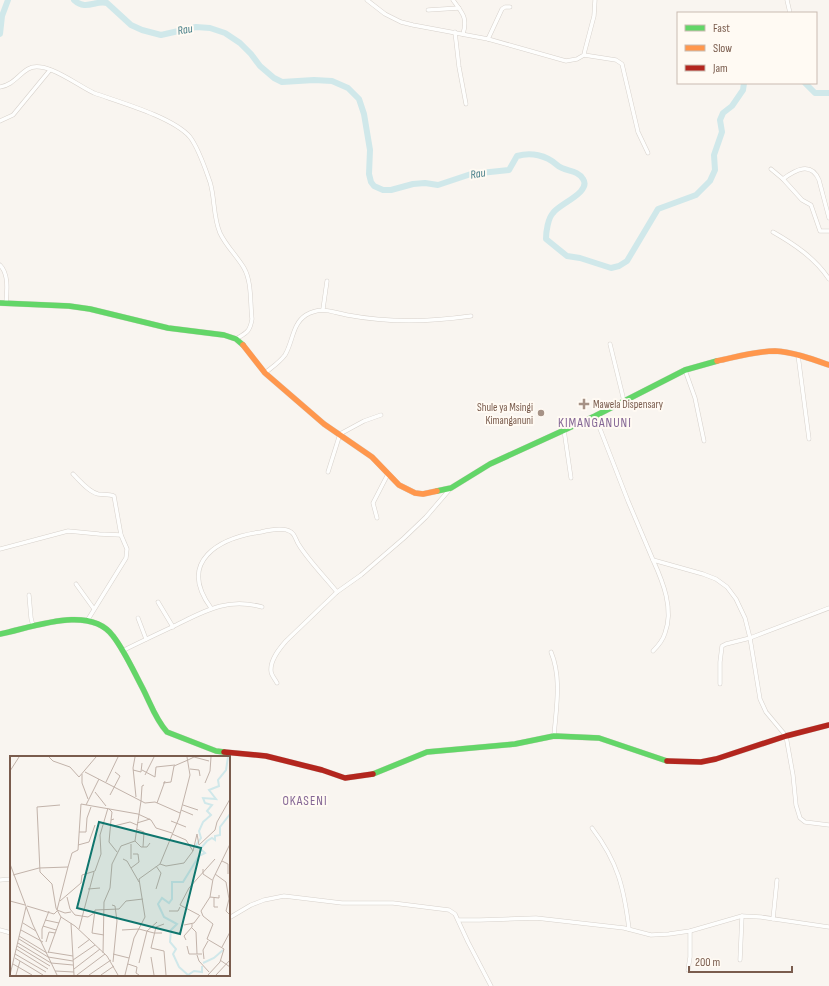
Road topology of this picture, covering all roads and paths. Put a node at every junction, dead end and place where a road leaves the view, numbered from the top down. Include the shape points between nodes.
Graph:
1 (367, 0) edge
2 (453, 0) edge
3 (595, 0) edge
4 (787, 0) edge
5 (510, 7) dead end
6 (458, 8) junction
7 (428, 10) dead end
8 (790, 12) edge
9 (454, 32) junction
10 (463, 34) junction
11 (488, 39) junction
12 (584, 55) junction
13 (50, 70) junction
14 (0, 87) edge
15 (466, 104) dead end
16 (0, 121) edge
17 (648, 153) dead end
18 (772, 169) dead end
19 (784, 179) junction
20 (829, 218) edge
21 (829, 231) edge
22 (773, 232) dead end
23 (0, 265) edge
24 (829, 279) edge
25 (327, 281) dead end
26 (3, 303) edge
27 (322, 309) junction
28 (471, 316) dead end
29 (236, 339) junction
30 (610, 344) dead end
31 (798, 355) junction
32 (829, 365) edge
33 (685, 370) junction
34 (265, 373) junction
35 (624, 401) junction
36 (381, 415) dead end
37 (595, 416) junction
38 (564, 430) junction
39 (340, 434) junction
40 (809, 439) dead end
41 (704, 441) dead end
42 (328, 472) dead end
43 (73, 474) dead end
44 (388, 474) junction
45 (571, 478) dead end
46 (451, 488) junction
47 (377, 518) dead end
48 (121, 534) junction
49 (0, 549) edge
50 (653, 560) junction
51 (76, 584) dead end
52 (337, 592) junction
53 (29, 595) dead end
54 (158, 602) dead end
55 (262, 607) dead end
56 (211, 608) junction
57 (829, 608) edge
58 (94, 609) junction
59 (138, 618) dead end
60 (87, 621) junction
61 (33, 626) junction
62 (173, 627) junction
63 (0, 634) edge
64 (750, 638) junction
65 (146, 639) junction
66 (122, 651) junction
67 (653, 651) dead end
68 (551, 652) dead end
69 (277, 683) dead end
70 (720, 684) dead end
71 (829, 725) edge
72 (554, 736) junction
73 (786, 736) junction
74 (223, 754) edge
75 (829, 824) edge
76 (592, 828) dead end
77 (10, 879) edge
78 (0, 880) edge
79 (777, 880) dead end
80 (742, 916) junction
81 (230, 917) edge
82 (773, 919) junction
83 (459, 920) junction
84 (829, 926) edge
85 (629, 929) junction
86 (0, 930) edge
87 (690, 931) junction
88 (10, 933) edge
89 (740, 960) dead end
90 (688, 970) dead end
91 (491, 986) edge

1 - 9 street via 401,22
2 - 6 street
3 - 12 street via 594,16
4 - 8 street
5 - 11 street via 502,9
6 - 7 street
6 - 10 street via 466,22
9 - 10 street
9 - 15 street
10 - 11 street
11 - 12 street via 566,61
12 - 17 street via 616,60 622,64 638,132
13 - 14 street via 33,67 10,84
13 - 16 street via 13,115
13 - 29 street via 89,91 169,122 189,137 210,183 220,232 247,274 252,319 250,329
18 - 19 street
19 - 20 street via 800,169 814,173 819,180
19 - 21 street via 802,200 811,205 820,231
22 - 24 street via 810,258
23 - 26 street via 6,277
25 - 27 street
26 - 29 street via 90,309 168,328 224,335
27 - 28 street via 388,321 431,321
27 - 34 street via 300,320 285,355
29 - 34 street
30 - 35 street
31 - 32 street
31 - 33 street via 776,351 757,352
31 - 40 street
33 - 35 street
33 - 41 street via 695,398
34 - 39 street via 324,424
35 - 37 street
36 - 39 street
37 - 38 street
37 - 50 street
38 - 45 street
38 - 46 street via 490,464
39 - 42 street
39 - 44 street via 372,457
43 - 48 street via 92,492 114,496
44 - 46 street via 399,485 415,493 423,494
44 - 47 street via 373,503
46 - 52 street via 404,538
48 - 49 street via 68,531
48 - 58 street via 127,549 126,558
50 - 64 street via 703,574 727,587 742,609
50 - 67 street via 667,597 668,608 665,632
51 - 58 street
52 - 56 street via 300,547 291,531 265,531 226,541 207,554 202,561 199,581
52 - 69 street via 279,650 271,670
53 - 61 street
54 - 62 street
55 - 56 street via 239,604
56 - 62 street
57 - 64 street
58 - 60 street
59 - 65 street
60 - 61 street via 54,622
60 - 66 street via 109,630
61 - 63 street
62 - 65 street
64 - 70 street via 722,646
64 - 73 street via 760,699 766,712
65 - 66 street
66 - 74 street via 161,726 167,732
68 - 72 street via 557,669
71 - 73 street
72 - 73 street via 599,738 667,761 701,762
72 - 74 street via 515,744 436,751 383,772 355,778 341,777 266,756
73 - 75 street via 800,818 805,822
76 - 85 street via 604,843 618,872
77 - 78 street
79 - 82 street
80 - 82 street
80 - 87 street
80 - 89 street
81 - 83 street via 258,903 284,896 342,903 425,906 453,912
82 - 84 street
83 - 85 street via 536,918
83 - 91 street
85 - 87 street via 651,935
86 - 88 street
87 - 90 street

